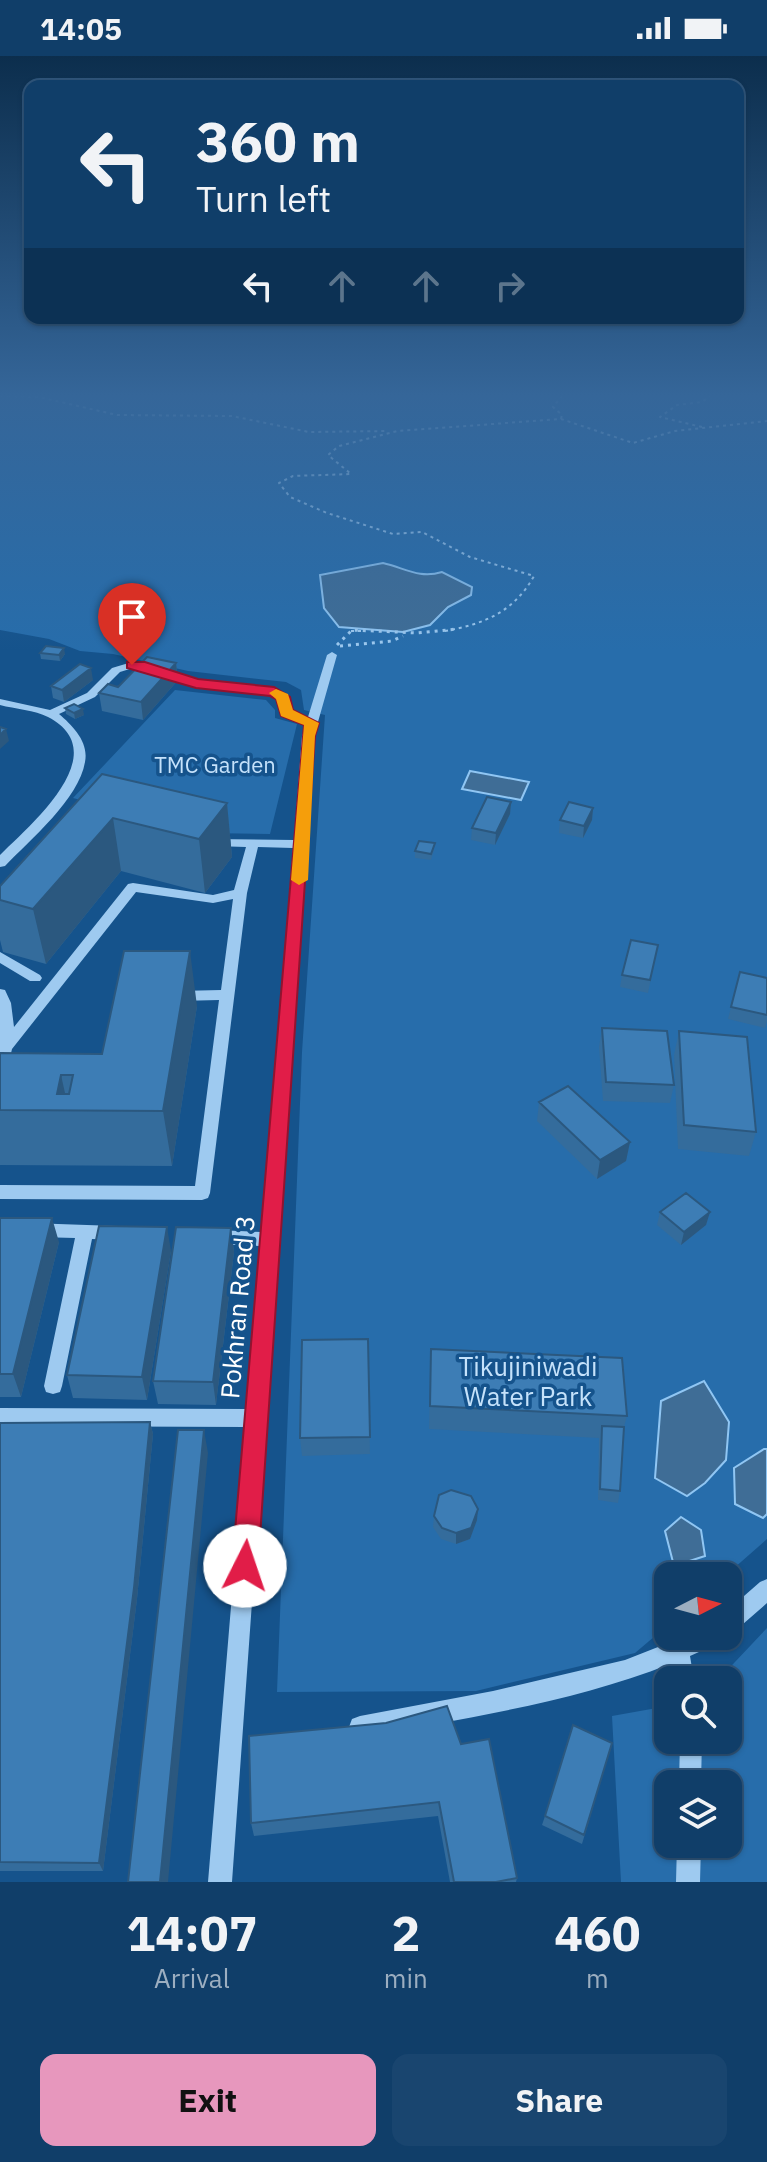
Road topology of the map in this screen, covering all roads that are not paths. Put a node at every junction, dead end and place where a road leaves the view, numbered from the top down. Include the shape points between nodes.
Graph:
1 (332, 655) dead end
2 (0, 702) edge
3 (51, 714) junction
4 (310, 729) junction
5 (203, 841) edge
6 (253, 843) junction
7 (302, 844) junction
8 (0, 863) edge
9 (240, 893) junction
10 (0, 957) edge
11 (35, 978) dead end
12 (0, 994) edge
13 (227, 995) junction
14 (168, 996) edge
15 (4, 1049) junction
16 (0, 1075) edge
17 (0, 1192) edge
18 (0, 1229) edge
19 (85, 1232) junction
20 (132, 1234) edge
21 (193, 1236) edge
22 (271, 1239) junction
23 (53, 1386) dead end
24 (0, 1417) edge
25 (256, 1418) junction
26 (767, 1589) edge
27 (742, 1611) edge
28 (678, 1650) joint
29 (681, 1666) edge
30 (344, 1730) edge
31 (259, 1746) edge
32 (230, 1751) junction
33 (689, 1858) edge
34 (220, 1882) edge
35 (688, 1882) edge

1 - 4 street, Pokhran Road 3
2 - 3 street
3 - 4 street via 91,695 116,670 132,665 196,683 274,692 283,697 286,713
3 - 8 street via 67,725 81,748 78,768 66,792
4 - 7 street, Pokhran Road 3
5 - 6 street
6 - 7 street
6 - 9 street
7 - 22 street, Pokhran Road 3
9 - 13 street
9 - 15 street via 213,899 133,887
10 - 11 street
12 - 15 street
13 - 14 street
13 - 17 street via 202,1193
15 - 16 street
18 - 19 street
19 - 20 street
19 - 23 street
21 - 22 street
22 - 25 street, Pokhran Road 3
24 - 25 street
25 - 32 street, Pokhran Road 3
26 - 27 street
28 - 29 street
28 - 30 street via 625,1671
31 - 32 street
32 - 34 street, Pokhran Road 3
33 - 35 street

